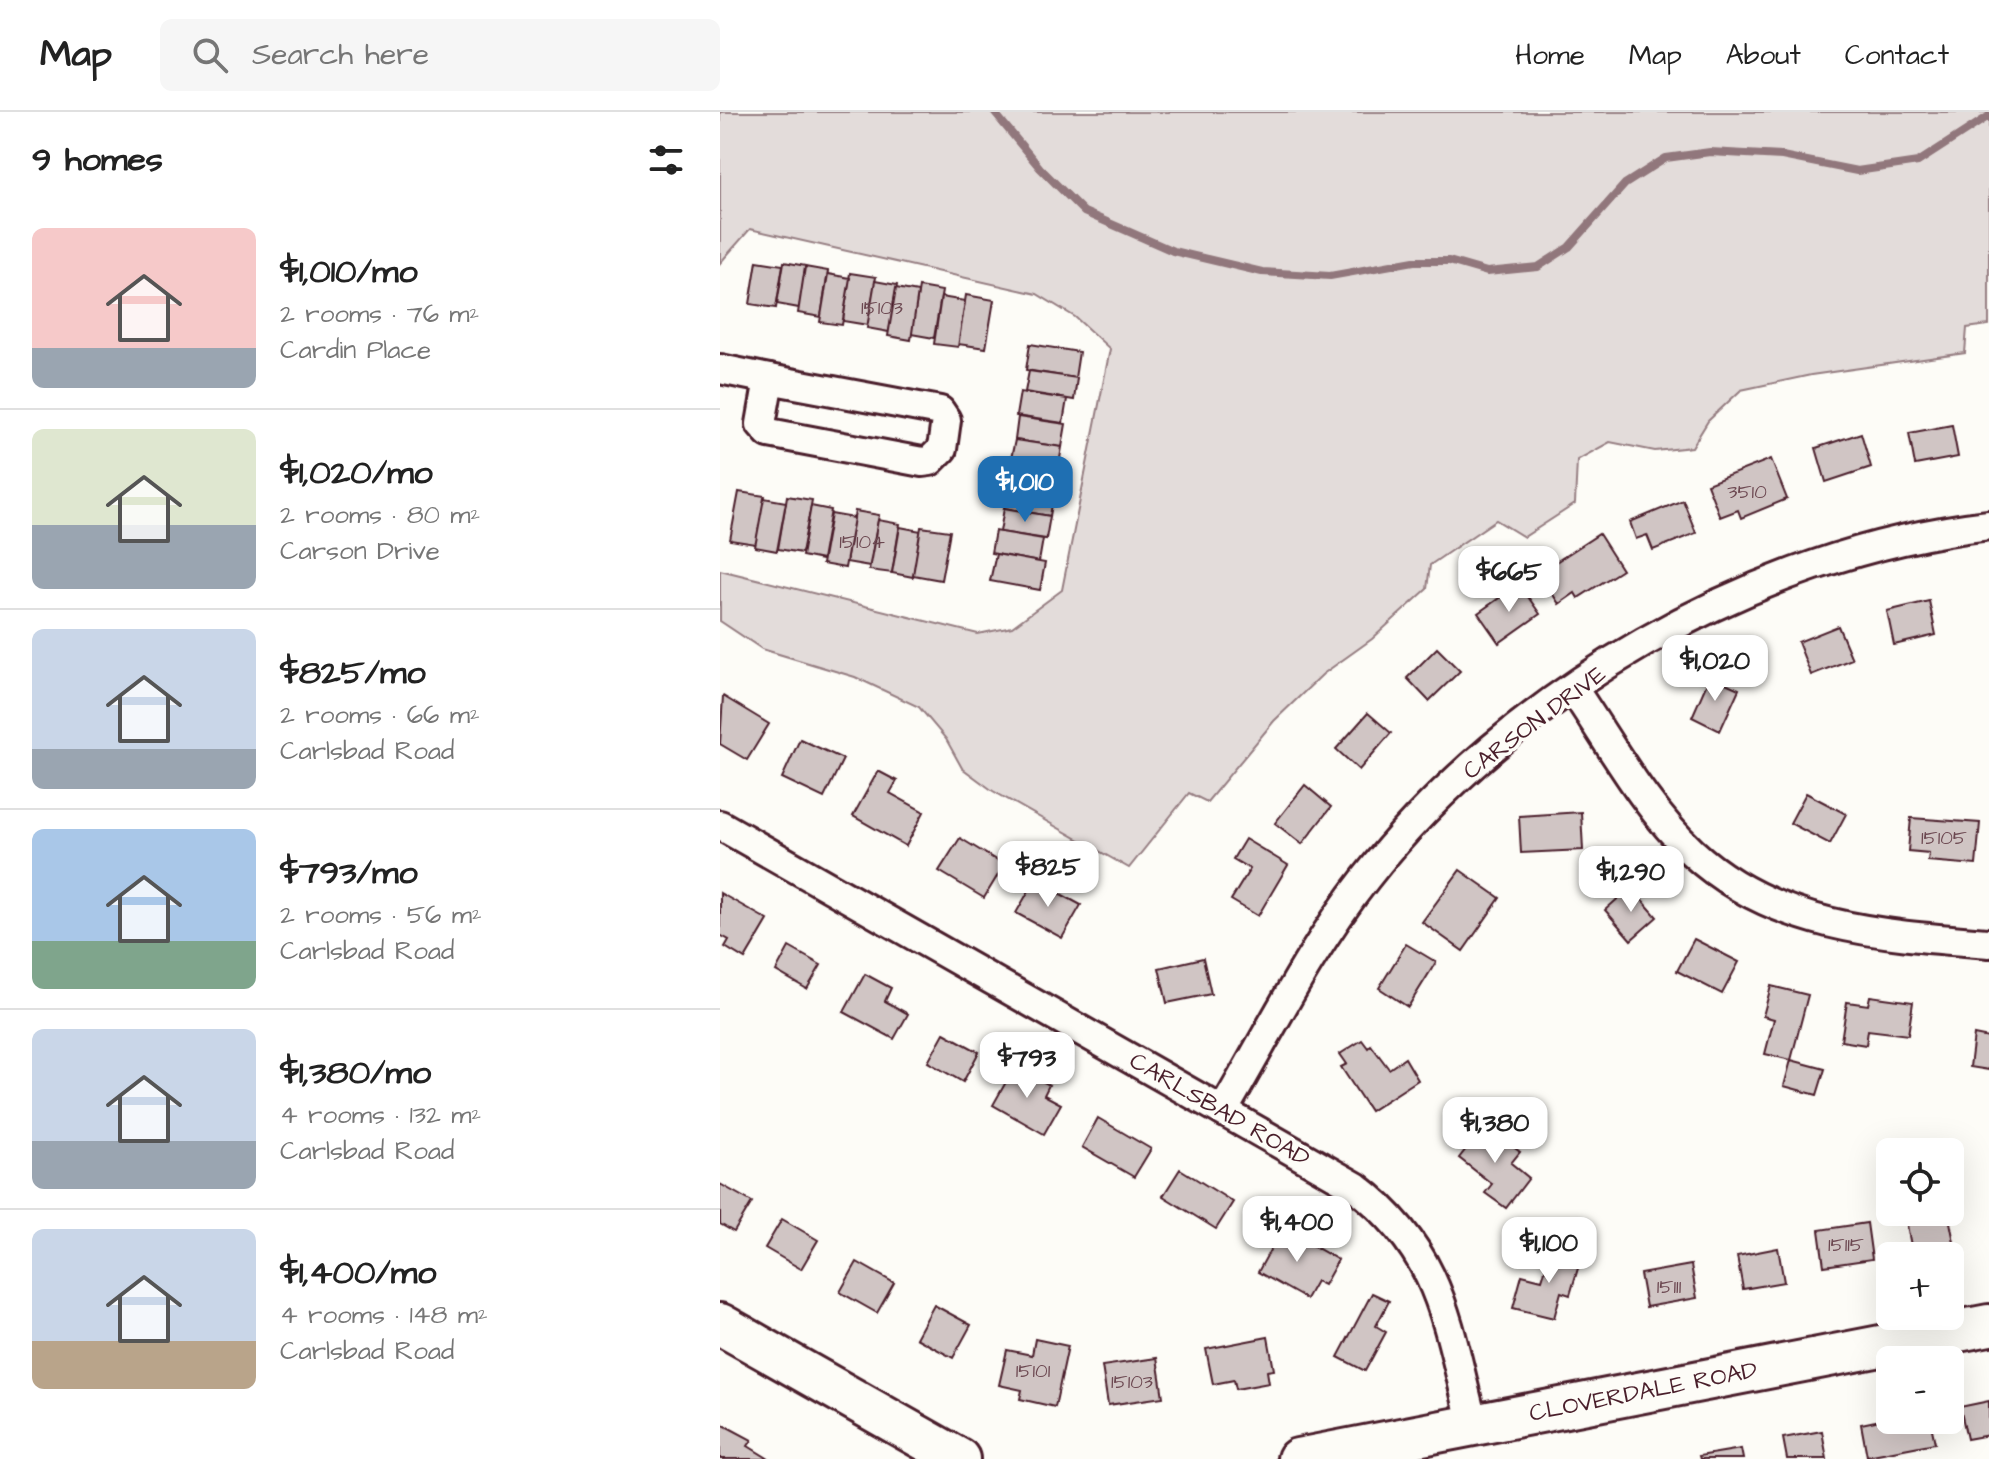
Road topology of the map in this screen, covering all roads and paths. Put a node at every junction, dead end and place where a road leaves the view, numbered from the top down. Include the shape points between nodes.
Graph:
1 (720, 369) edge
2 (769, 379) junction
3 (1989, 525) edge
4 (1573, 689) junction
5 (720, 825) edge
6 (1989, 943) edge
7 (1223, 1111) junction
8 (720, 1324) edge
9 (1989, 1325) edge
10 (1473, 1425) junction
11 (959, 1459) edge
12 (1298, 1459) edge

1 - 2 street
2 - 2 street via 761,424 769,433 922,462 942,449 946,420 940,411
3 - 4 street, CARSON DRIVE via 1902,538 1765,582 1636,646
4 - 6 street via 1662,819 1723,878 1768,905 1817,922
4 - 7 street, CARSON DRIVE via 1453,784 1379,861 1326,936
5 - 7 street, CARLSBAD ROAD
7 - 10 street, CARLSBAD ROAD via 1356,1187 1406,1233 1437,1286
8 - 11 street
9 - 10 street, CLOVERDALE ROAD
10 - 12 street, CLOVERDALE ROAD

